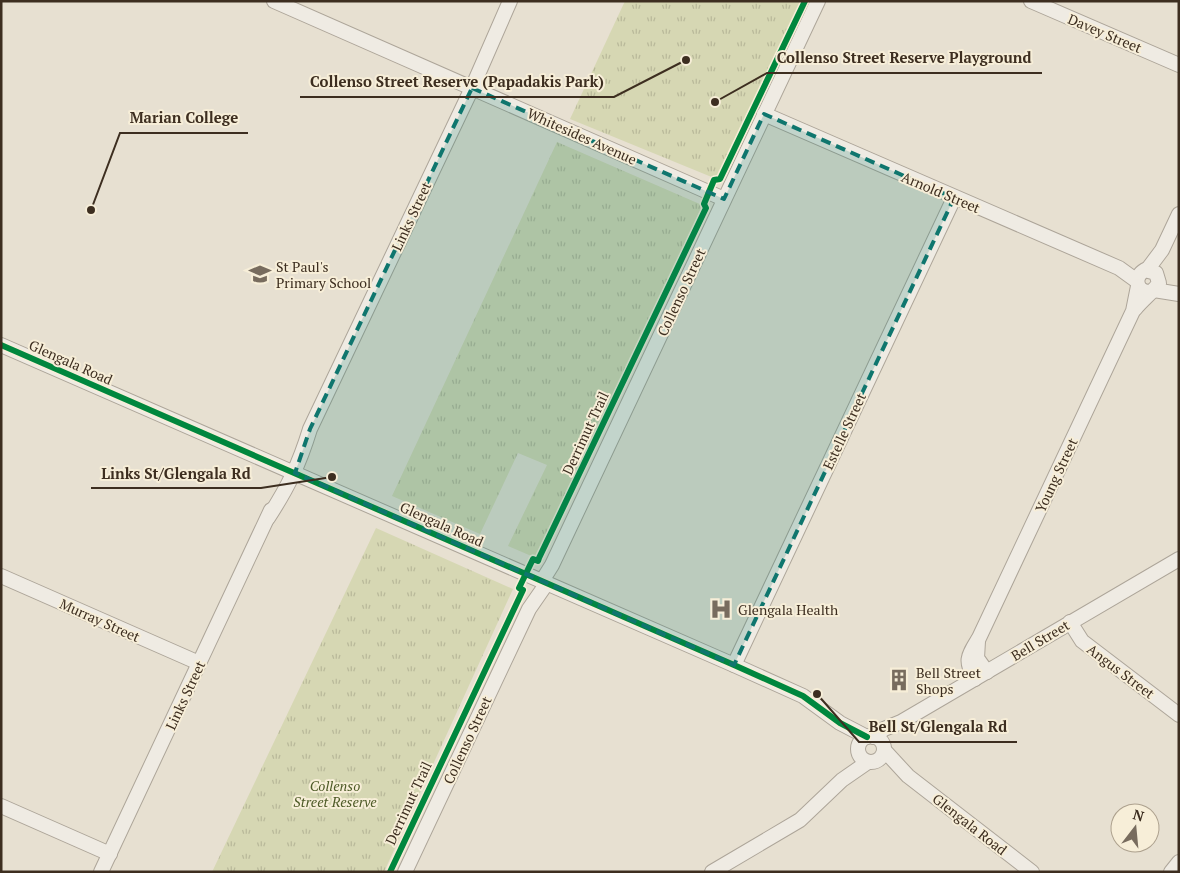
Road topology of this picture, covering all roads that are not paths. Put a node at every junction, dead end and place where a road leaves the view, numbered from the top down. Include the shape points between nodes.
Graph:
1 (510, 1) edge
2 (818, 1) edge
3 (1031, 1) edge
4 (278, 2) edge
5 (1179, 65) edge
6 (472, 88) junction
7 (764, 114) junction
8 (954, 198) junction
9 (724, 199) junction
10 (1179, 214) edge
11 (1148, 281) junction
12 (1179, 294) edge
13 (1, 345) edge
14 (290, 471) junction
15 (1179, 558) edge
16 (1, 576) edge
17 (542, 581) junction
18 (1070, 622) junction
19 (199, 663) junction
20 (734, 664) junction
21 (981, 676) junction
22 (1179, 715) edge
23 (871, 749) junction
24 (1, 806) edge
25 (110, 854) junction
26 (1179, 862) edge
27 (101, 872) edge
28 (405, 872) edge
29 (712, 872) edge
30 (1032, 872) edge
31 (1171, 872) edge

1 - 6 street, Links Street
2 - 7 street, Collenso Street
3 - 5 street, Davey Street
4 - 6 street, Whitesides Avenue
6 - 9 street, Whitesides Avenue
6 - 14 street, Links Street
7 - 8 street, Arnold Street
7 - 9 street, Collenso Street
8 - 11 street, Arnold Street
8 - 20 street, Estelle Street
9 - 17 street, Collenso Street
10 - 11 street, Young Street
11 - 12 street, Arnold Street
11 - 21 street, Young Street via 979,638 977,658
13 - 14 street, Glengala Road
14 - 17 street, Glengala Road
14 - 19 street, Links Street via 287,488 268,518
15 - 18 street, Bell Street
16 - 19 street, Murray Street
17 - 20 street, Glengala Road
17 - 28 street, Collenso Street
18 - 21 street, Bell Street
18 - 22 street, Angus Street via 1082,641
19 - 25 street, Links Street
20 - 23 street, Glengala Road via 803,696
21 - 23 street, Bell Street via 884,729
23 - 29 street via 800,820
23 - 30 street, Glengala Road
24 - 25 street
25 - 27 street, Links Street
26 - 31 street

